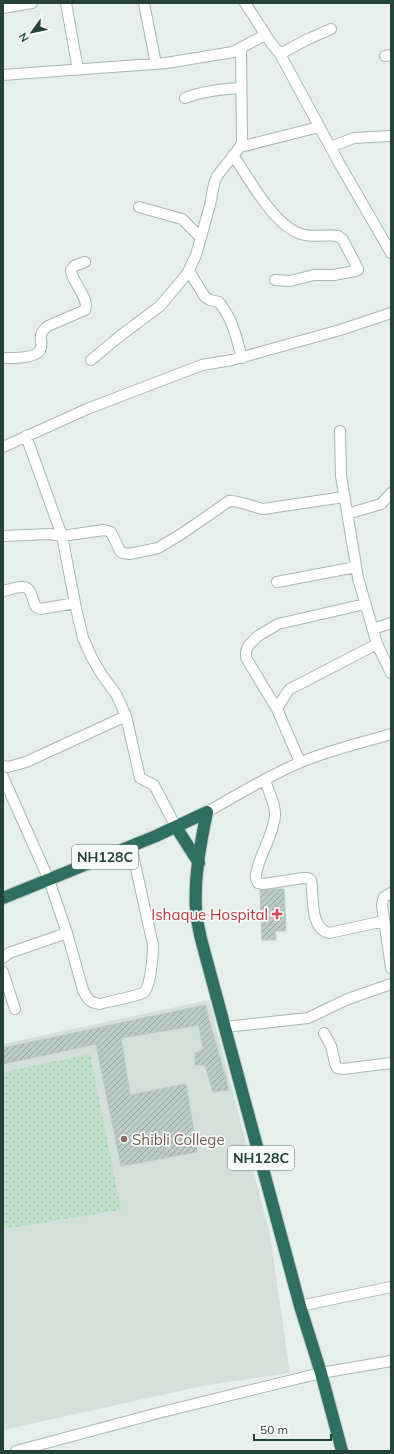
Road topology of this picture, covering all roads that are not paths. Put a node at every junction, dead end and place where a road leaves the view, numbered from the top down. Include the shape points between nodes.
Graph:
1 (32, 3) edge
2 (66, 3) edge
3 (144, 3) edge
4 (245, 3) edge
5 (3, 8) edge
6 (332, 29) dead end
7 (265, 35) junction
8 (240, 49) junction
9 (280, 54) junction
10 (156, 64) junction
11 (78, 70) junction
12 (3, 76) edge
13 (241, 88) junction
14 (185, 98) dead end
15 (319, 127) junction
16 (391, 136) edge
17 (240, 147) junction
18 (330, 147) junction
19 (233, 155) junction
20 (139, 207) dead end
21 (200, 237) junction
22 (391, 253) edge
23 (85, 262) dead end
24 (189, 271) junction
25 (275, 280) dead end
26 (391, 313) edge
27 (3, 358) edge
28 (242, 358) junction
29 (91, 360) dead end
30 (340, 431) dead end
31 (26, 436) junction
32 (3, 447) edge
33 (391, 493) edge
34 (344, 497) junction
35 (347, 514) junction
36 (3, 536) edge
37 (62, 536) junction
38 (356, 567) junction
39 (278, 582) dead end
40 (3, 591) edge
41 (75, 603) junction
42 (365, 604) junction
43 (391, 623) edge
44 (373, 629) junction
45 (377, 644) junction
46 (391, 673) edge
47 (278, 709) junction
48 (126, 716) junction
49 (391, 734) edge
50 (300, 762) junction
51 (3, 766) edge
52 (3, 777) edge
53 (265, 780) junction
54 (206, 812) junction
55 (176, 827) junction
56 (131, 846) junction
57 (199, 863) junction
58 (49, 880) junction
59 (391, 893) edge
60 (3, 898) edge
61 (384, 921) junction
62 (67, 933) junction
63 (3, 958) edge
64 (391, 968) edge
65 (3, 972) edge
66 (391, 984) edge
67 (15, 1009) dead end
68 (225, 1027) junction
69 (324, 1033) dead end
70 (391, 1063) edge
71 (391, 1287) edge
72 (300, 1306) junction
73 (391, 1361) edge
74 (321, 1373) junction
75 (16, 1451) edge
76 (342, 1451) edge

1 - 5 street
2 - 11 street
3 - 10 street
4 - 7 street
6 - 9 street
7 - 8 street
7 - 9 street
8 - 10 street
8 - 13 street
9 - 15 street
10 - 11 street
11 - 12 street
13 - 14 street via 200,92
13 - 17 street
15 - 17 street
15 - 18 street
16 - 18 street via 354,138
17 - 19 street
18 - 22 street
19 - 21 street via 217,176
19 - 25 street via 272,213 300,234 338,236 343,240 358,269 334,276 314,276 290,281
20 - 21 street via 182,219
21 - 24 street via 194,263
23 - 27 street via 70,270 86,300 85,310 43,330 40,334 41,349 38,353
24 - 28 street via 205,297 219,302 229,316
24 - 29 street via 160,306
26 - 28 street
28 - 31 street via 202,365 86,409
30 - 34 street
31 - 32 street
31 - 37 street
33 - 35 street via 382,504
34 - 35 street
34 - 37 street via 263,509 229,501 158,548 129,554 120,551 111,532 104,530
35 - 38 street
36 - 37 street
37 - 41 street
38 - 39 street
38 - 42 street
40 - 41 street via 22,587 29,589 36,607 41,609
41 - 48 street via 83,638 92,658 116,694
42 - 44 street
42 - 47 street via 278,624 258,636 248,646 246,658
43 - 44 street
44 - 45 street
45 - 46 street
45 - 47 street via 290,689
47 - 50 street
48 - 51 street via 26,762
48 - 55 street via 140,778 154,785
49 - 50 street
50 - 53 street
52 - 58 street
53 - 54 street
53 - 61 street via 275,816 255,876 258,883 303,878 311,880 315,918 324,932
54 - 55 highway, NH128C
54 - 57 highway, NH128C
55 - 56 highway, NH128C
55 - 57 highway
56 - 58 highway, NH128C
56 - 62 street via 152,945 153,955 146,990 100,1004 93,1003 83,990
57 - 68 highway, NH128C via 196,912
58 - 60 highway, NH128C
58 - 62 street
59 - 61 street via 384,897 382,902
61 - 64 street
62 - 63 street via 9,953
65 - 67 street
66 - 68 street via 348,999 308,1018
68 - 72 highway, NH128C
69 - 70 street via 331,1046 337,1068
71 - 72 street
72 - 74 highway, NH128C
73 - 74 street
74 - 75 street
74 - 76 highway, NH128C

